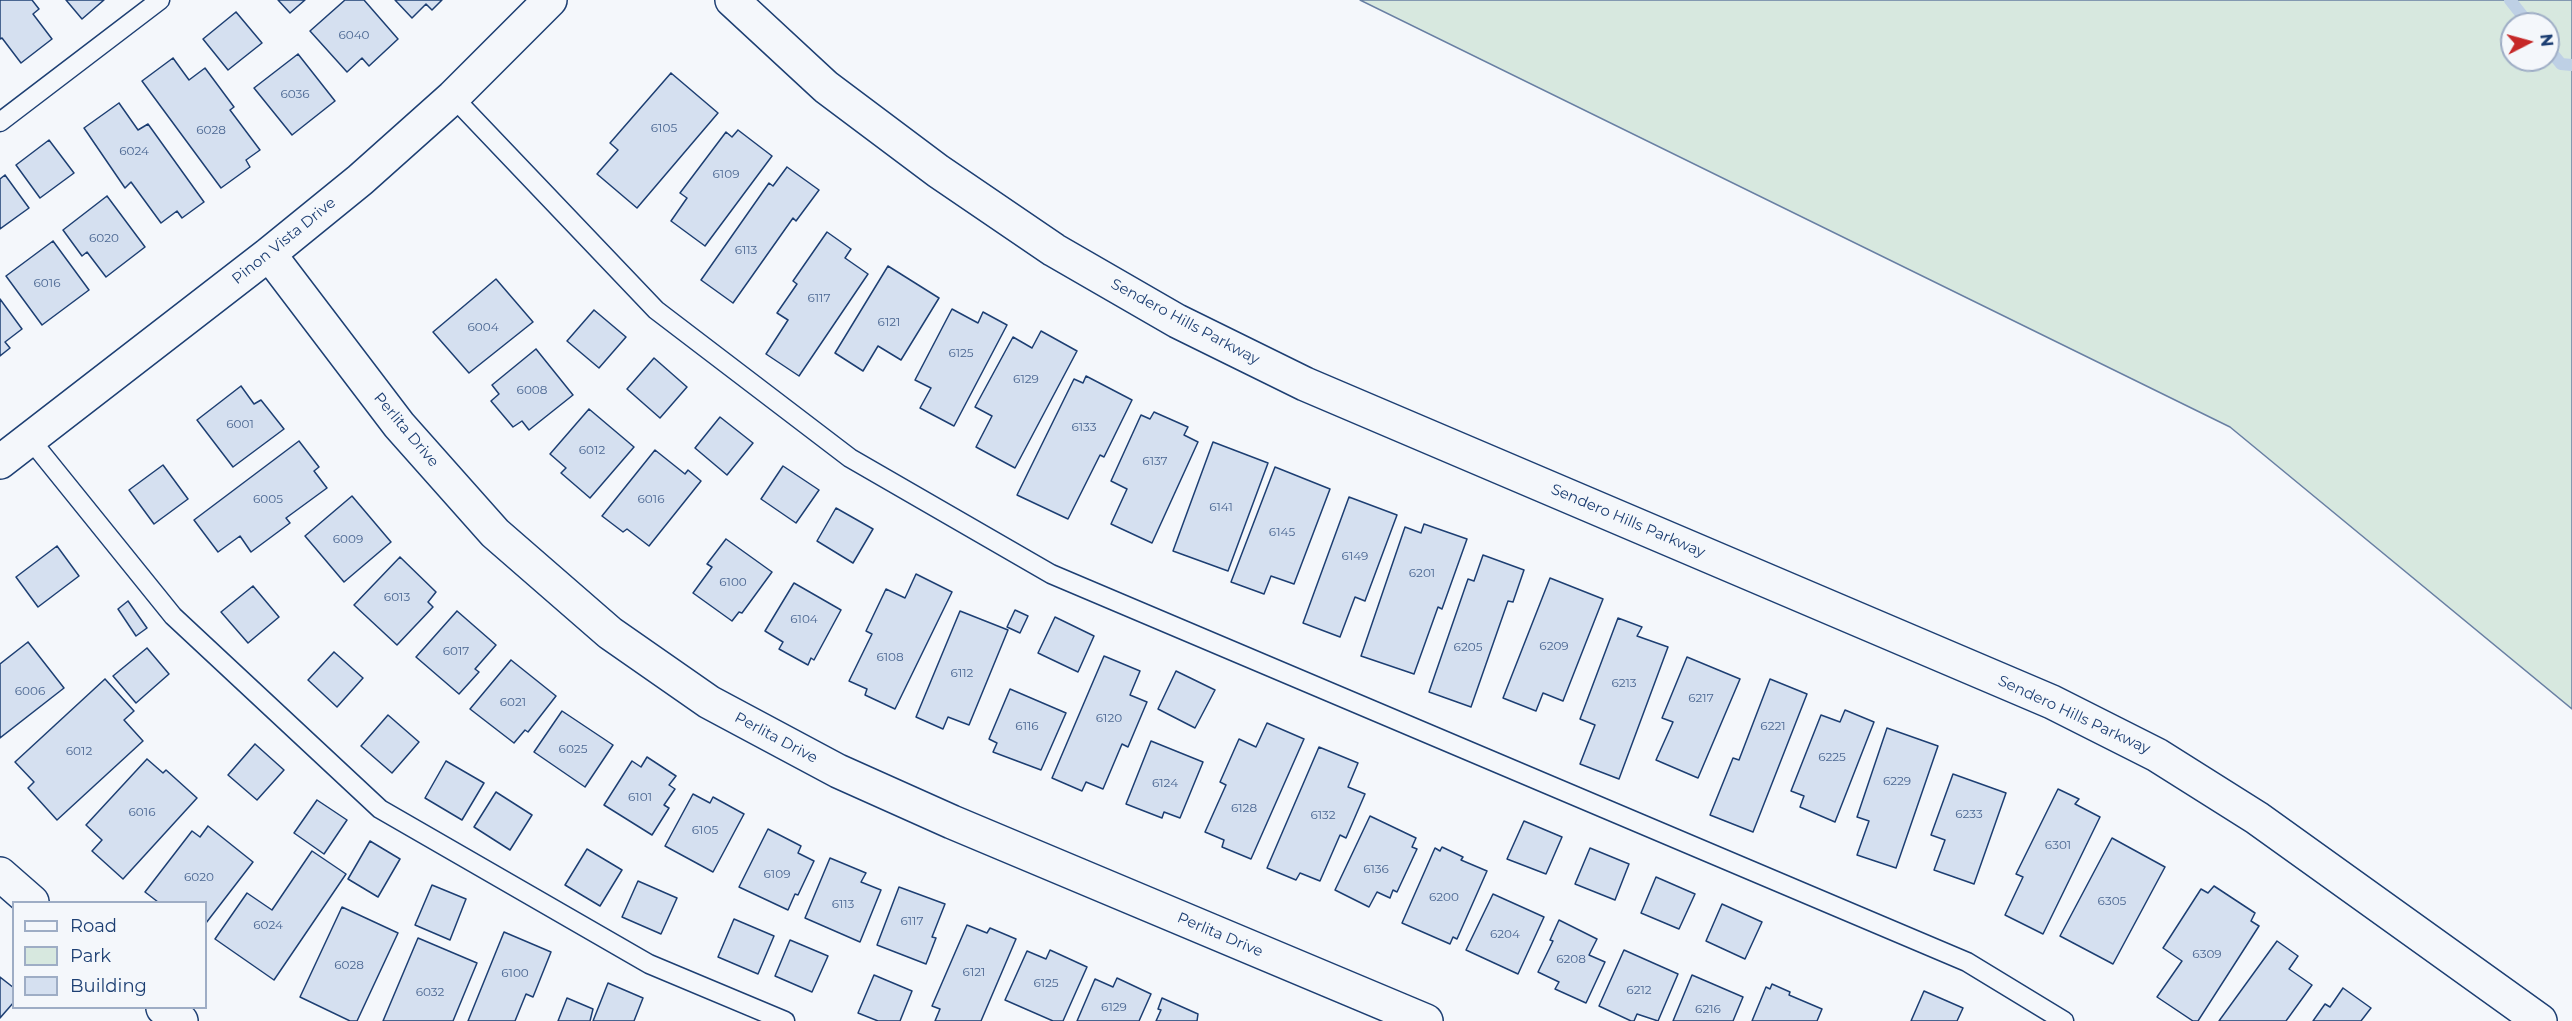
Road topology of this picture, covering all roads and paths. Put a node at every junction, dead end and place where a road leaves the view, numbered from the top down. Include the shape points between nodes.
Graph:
1 (160, 0) edge
2 (550, 0) edge
3 (732, 0) edge
4 (453, 97) junction
5 (0, 122) edge
6 (269, 254) junction
7 (30, 439) junction
8 (0, 462) edge
9 (0, 873) edge
10 (30, 901) edge
11 (164, 1009) edge
12 (181, 1021) edge
13 (785, 1021) edge
14 (1426, 1021) edge
15 (2064, 1021) edge
16 (2540, 1021) edge

1 - 5 lane
2 - 4 street, Pinon Vista Drive
3 - 16 street, Sendero Hills Parkway via 826,87 938,171 1054,250 1177,321 1305,384 2052,702 2157,755 2257,818
4 - 6 street, Pinon Vista Drive
4 - 15 lane via 656,310 850,458 1041,568 1967,962
6 - 7 street, Pinon Vista Drive
6 - 14 street, Perlita Drive via 399,425 495,533 610,633 709,702 859,780
7 - 8 street, Pinon Vista Drive
7 - 13 lane via 173,616 380,810 649,964
9 - 10 street
11 - 12 street

